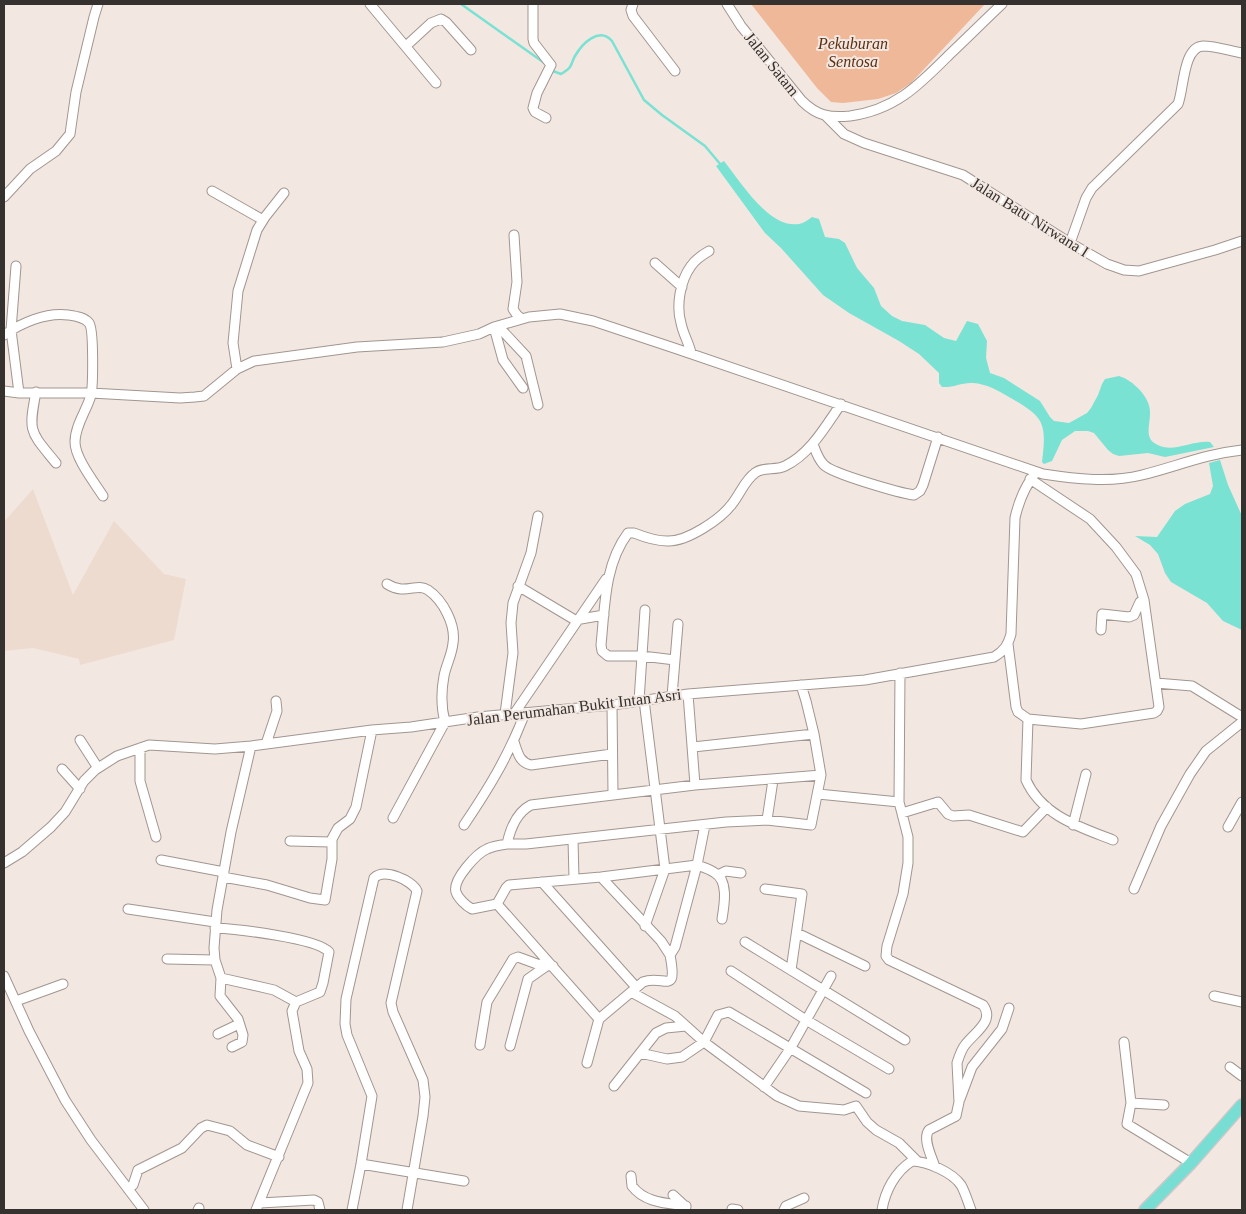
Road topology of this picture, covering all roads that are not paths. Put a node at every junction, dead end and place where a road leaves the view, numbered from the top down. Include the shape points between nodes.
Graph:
1 (98, 4) edge
2 (370, 4) edge
3 (533, 4) edge
4 (633, 4) edge
5 (726, 4) edge
6 (1002, 4) edge
7 (406, 46) junction
8 (471, 50) dead end
9 (1242, 53) edge
10 (675, 71) dead end
11 (436, 83) dead end
12 (826, 116) junction
13 (546, 118) dead end
14 (212, 191) dead end
15 (284, 193) dead end
16 (4, 197) edge
17 (263, 220) junction
18 (514, 234) dead end
19 (1242, 241) edge
20 (1070, 243) junction
21 (709, 251) dead end
22 (655, 263) dead end
23 (16, 266) dead end
24 (682, 287) junction
25 (522, 319) junction
26 (496, 326) junction
27 (7, 333) edge
28 (691, 354) junction
29 (237, 370) junction
30 (523, 388) dead end
31 (4, 391) edge
32 (36, 392) junction
33 (19, 393) junction
34 (91, 394) junction
35 (538, 404) dead end
36 (841, 404) junction
37 (938, 437) junction
38 (813, 444) junction
39 (1242, 450) edge
40 (56, 462) dead end
41 (1033, 476) junction
42 (103, 496) dead end
43 (538, 516) dead end
44 (609, 575) junction
45 (388, 584) dead end
46 (518, 586) junction
47 (1144, 600) junction
48 (645, 610) dead end
49 (604, 615) junction
50 (581, 619) junction
51 (678, 624) dead end
52 (1101, 630) dead end
53 (1008, 644) junction
54 (642, 656) junction
55 (674, 660) junction
56 (900, 673) junction
57 (1156, 683) junction
58 (801, 685) junction
59 (688, 694) junction
60 (672, 696) junction
61 (642, 700) junction
62 (276, 701) dead end
63 (612, 705) junction
64 (525, 713) junction
65 (510, 714) junction
66 (1242, 716) edge
67 (1028, 719) junction
68 (445, 722) junction
69 (1242, 722) edge
70 (372, 730) junction
71 (814, 734) junction
72 (80, 740) dead end
73 (514, 742) junction
74 (266, 744) junction
75 (251, 746) junction
76 (693, 747) junction
77 (140, 748) junction
78 (612, 754) junction
79 (98, 768) junction
80 (62, 769) dead end
81 (1086, 774) dead end
82 (821, 775) junction
83 (773, 780) junction
84 (695, 785) junction
85 (80, 788) junction
86 (655, 790) junction
87 (613, 794) junction
88 (818, 794) junction
89 (899, 802) junction
90 (1242, 802) edge
91 (1047, 807) junction
92 (902, 813) junction
93 (393, 818) dead end
94 (767, 820) junction
95 (464, 825) dead end
96 (705, 825) junction
97 (1073, 825) junction
98 (1228, 827) dead end
99 (661, 830) junction
100 (156, 837) dead end
101 (572, 839) junction
102 (1113, 840) dead end
103 (290, 841) dead end
104 (331, 842) junction
105 (507, 844) junction
106 (161, 860) dead end
107 (4, 863) edge
108 (697, 865) junction
109 (665, 869) junction
110 (741, 873) dead end
111 (223, 874) junction
112 (718, 875) junction
113 (600, 877) junction
114 (574, 879) junction
115 (542, 882) junction
116 (765, 889) dead end
117 (1134, 889) dead end
118 (497, 904) junction
119 (128, 909) dead end
120 (722, 919) dead end
121 (215, 925) junction
122 (645, 926) junction
123 (797, 933) junction
124 (745, 942) dead end
125 (670, 955) junction
126 (167, 959) dead end
127 (215, 960) junction
128 (550, 966) junction
129 (865, 966) dead end
130 (791, 970) junction
131 (731, 971) dead end
132 (4, 976) edge
133 (831, 976) dead end
134 (221, 978) junction
135 (62, 984) dead end
136 (634, 990) junction
137 (823, 990) junction
138 (1214, 996) dead end
139 (16, 1001) junction
140 (296, 1002) junction
141 (1242, 1002) edge
142 (1009, 1008) dead end
143 (599, 1019) junction
144 (806, 1020) junction
145 (239, 1024) junction
146 (686, 1026) junction
147 (218, 1034) dead end
148 (905, 1040) dead end
149 (704, 1042) junction
150 (1124, 1042) dead end
151 (480, 1045) dead end
152 (232, 1046) dead end
153 (510, 1046) dead end
154 (790, 1049) junction
155 (640, 1053) junction
156 (587, 1063) dead end
157 (1230, 1067) dead end
158 (889, 1069) dead end
159 (1242, 1076) edge
160 (614, 1086) dead end
161 (764, 1088) junction
162 (866, 1093) dead end
163 (959, 1102) junction
164 (1131, 1103) junction
165 (1164, 1105) dead end
166 (1242, 1105) edge
167 (279, 1157) junction
168 (917, 1161) junction
169 (1191, 1163) junction
170 (361, 1164) junction
171 (935, 1167) junction
172 (414, 1173) junction
173 (631, 1176) dead end
174 (464, 1181) dead end
175 (128, 1189) junction
176 (673, 1195) dead end
177 (804, 1198) dead end
178 (258, 1206) edge
179 (688, 1208) edge
180 (1148, 1209) edge
181 (144, 1210) edge
182 (320, 1210) edge
183 (352, 1210) edge
184 (407, 1210) edge
185 (784, 1210) edge
186 (882, 1210) edge
187 (971, 1210) edge

1 - 16 street via 76,92 70,134 56,151 30,169
2 - 7 street
3 - 13 street via 534,43 549,61 533,106 535,112
4 - 10 street via 632,15
5 - 12 street, Jalan Satam via 802,100
6 - 12 street via 905,95 871,112 834,118
7 - 8 street via 431,23 441,19
7 - 11 street
9 - 20 street via 1201,46 1193,51 1187,62 1178,104 1092,188
12 - 20 street, Jalan Batu Nirwana I via 844,134 864,143 964,175
14 - 17 street
15 - 17 street
17 - 29 street via 238,291 233,343
18 - 25 street via 517,282 514,309
19 - 20 street, Jalan Batu Nirwana I via 1139,271 1107,264
21 - 24 street via 692,265
22 - 24 street
23 - 27 street
24 - 28 street via 680,322
25 - 26 street
25 - 28 street via 560,314 593,321
26 - 29 street via 479,334 443,342 357,347 254,361
26 - 30 street via 503,360
26 - 35 street via 526,356
27 - 33 street
27 - 34 street via 29,321 52,315 77,316 88,323 92,329
28 - 36 street
29 - 34 street via 204,396 195,398
31 - 33 street
32 - 33 street
32 - 34 street
32 - 40 street via 31,429
34 - 42 street via 76,435 76,446
36 - 37 street
36 - 38 street
37 - 38 street via 920,491 914,495 830,470 818,458
37 - 41 street
38 - 44 street via 780,469 763,469 755,473 715,522 681,539 668,542 628,533 614,556
39 - 41 street via 1204,456 1124,478 1089,480
41 - 47 street via 1090,519 1116,548 1136,574
41 - 53 street via 1018,502 1015,518 1012,624
43 - 46 street via 531,553
44 - 49 street
44 - 50 street
45 - 68 street via 401,590 426,588 442,604 448,617 454,635 442,685
46 - 50 street via 573,619
46 - 65 street via 511,612
47 - 52 street via 1129,617 1102,614
47 - 57 street
48 - 54 street
49 - 50 street
49 - 54 street via 601,645 604,654
50 - 65 street
51 - 55 street
53 - 56 street, Jalan Perumahan Bukit Intan Asri via 1002,652 973,662
53 - 67 street via 1016,707
54 - 55 street
54 - 61 street
55 - 60 street
56 - 58 street, Jalan Perumahan Bukit Intan Asri via 865,680
56 - 89 street
57 - 66 street via 1192,686
57 - 67 street via 1159,707 1154,713 1081,724
58 - 59 street, Jalan Perumahan Bukit Intan Asri
58 - 71 street
59 - 60 street, Jalan Perumahan Bukit Intan Asri
59 - 76 street
60 - 61 street, Jalan Perumahan Bukit Intan Asri
61 - 63 street, Jalan Perumahan Bukit Intan Asri
61 - 86 street
62 - 74 street
63 - 64 street, Jalan Perumahan Bukit Intan Asri
63 - 78 street
64 - 65 street, Jalan Perumahan Bukit Intan Asri
64 - 73 street
65 - 68 street, Jalan Perumahan Bukit Intan Asri
67 - 91 street via 1026,780
68 - 70 street, Jalan Perumahan Bukit Intan Asri
68 - 93 street
69 - 117 street via 1206,751 1190,774 1161,826
70 - 74 street, Jalan Perumahan Bukit Intan Asri
70 - 104 street via 356,807 350,819 335,832
71 - 76 street
71 - 82 street
72 - 79 street
73 - 78 street via 520,760 531,765
73 - 95 street
74 - 75 street, Jalan Perumahan Bukit Intan Asri
75 - 77 street, Jalan Perumahan Bukit Intan Asri via 215,749 158,744
75 - 111 street
76 - 84 street
77 - 79 street, Jalan Perumahan Bukit Intan Asri via 117,756
77 - 100 street via 140,781
78 - 87 street
79 - 85 street, Jalan Perumahan Bukit Intan Asri
80 - 85 street
81 - 97 street
82 - 83 street
82 - 88 street
83 - 84 street
83 - 94 street
84 - 86 street
85 - 107 street, Jalan Perumahan Bukit Intan Asri via 51,827
86 - 87 street
86 - 99 street
87 - 105 street via 531,805 519,816
88 - 89 street
88 - 94 street via 811,825
89 - 92 street
90 - 98 street
91 - 92 street via 1023,832 969,815 953,816 938,802
91 - 97 street
92 - 163 street via 908,837 908,863 886,956 983,1005 988,1011 984,1024 964,1046 958,1058
94 - 96 street
96 - 99 street
96 - 108 street
97 - 102 street
99 - 101 street
99 - 109 street
101 - 105 street
101 - 114 street
103 - 104 street
104 - 111 street via 332,859 325,900
105 - 118 street via 478,854 456,887 457,894 472,909
106 - 111 street
108 - 109 street
108 - 112 street
108 - 125 street
109 - 113 street
109 - 122 street
110 - 112 street via 726,871
111 - 121 street
112 - 120 street via 724,892
113 - 114 street
113 - 122 street
114 - 115 street
115 - 118 street via 508,886
115 - 136 street
116 - 123 street via 802,894
118 - 128 street
119 - 121 street
121 - 127 street
121 - 140 street via 306,941 327,950 330,955 321,990
122 - 125 street
123 - 129 street
123 - 130 street
124 - 130 street
125 - 136 street via 672,979 666,982 647,980
126 - 127 street
127 - 134 street
128 - 143 street
128 - 151 street via 519,957 511,960 486,1004
128 - 153 street via 528,979
130 - 137 street
131 - 144 street
132 - 139 street
133 - 137 street
134 - 140 street via 274,990
134 - 145 street via 221,998 236,1015
135 - 139 street
136 - 143 street
136 - 146 street
137 - 144 street
137 - 148 street
138 - 141 street
139 - 175 street via 65,1100
140 - 167 street via 292,1009 293,1024 308,1083
142 - 163 street via 1002,1029 972,1067
143 - 156 street
144 - 154 street
144 - 158 street
145 - 147 street
145 - 152 street via 243,1040
146 - 149 street
146 - 155 street via 660,1030
149 - 154 street via 718,1016 729,1012
149 - 155 street via 677,1059
149 - 161 street
150 - 164 street
154 - 161 street
154 - 162 street
155 - 160 street
157 - 159 street
161 - 168 street via 799,1106 844,1110 856,1106 867,1122 900,1144
163 - 171 street via 956,1116 926,1133
164 - 165 street
164 - 169 street via 1126,1124
166 - 169 main road
167 - 175 street via 247,1145 230,1131 207,1126 182,1148 138,1170 133,1185
167 - 178 street
168 - 171 street
168 - 186 street via 912,1161 898,1173 888,1189
169 - 180 main road
170 - 172 street
170 - 172 street via 372,1096 349,1042 345,1012 374,878 387,874 413,886 418,892 391,1003 425,1089
170 - 183 street
171 - 187 street via 961,1185
172 - 174 street
172 - 184 street
173 - 179 street via 632,1186 644,1198
175 - 181 street
176 - 179 street
177 - 185 street
178 - 182 street via 314,1200

